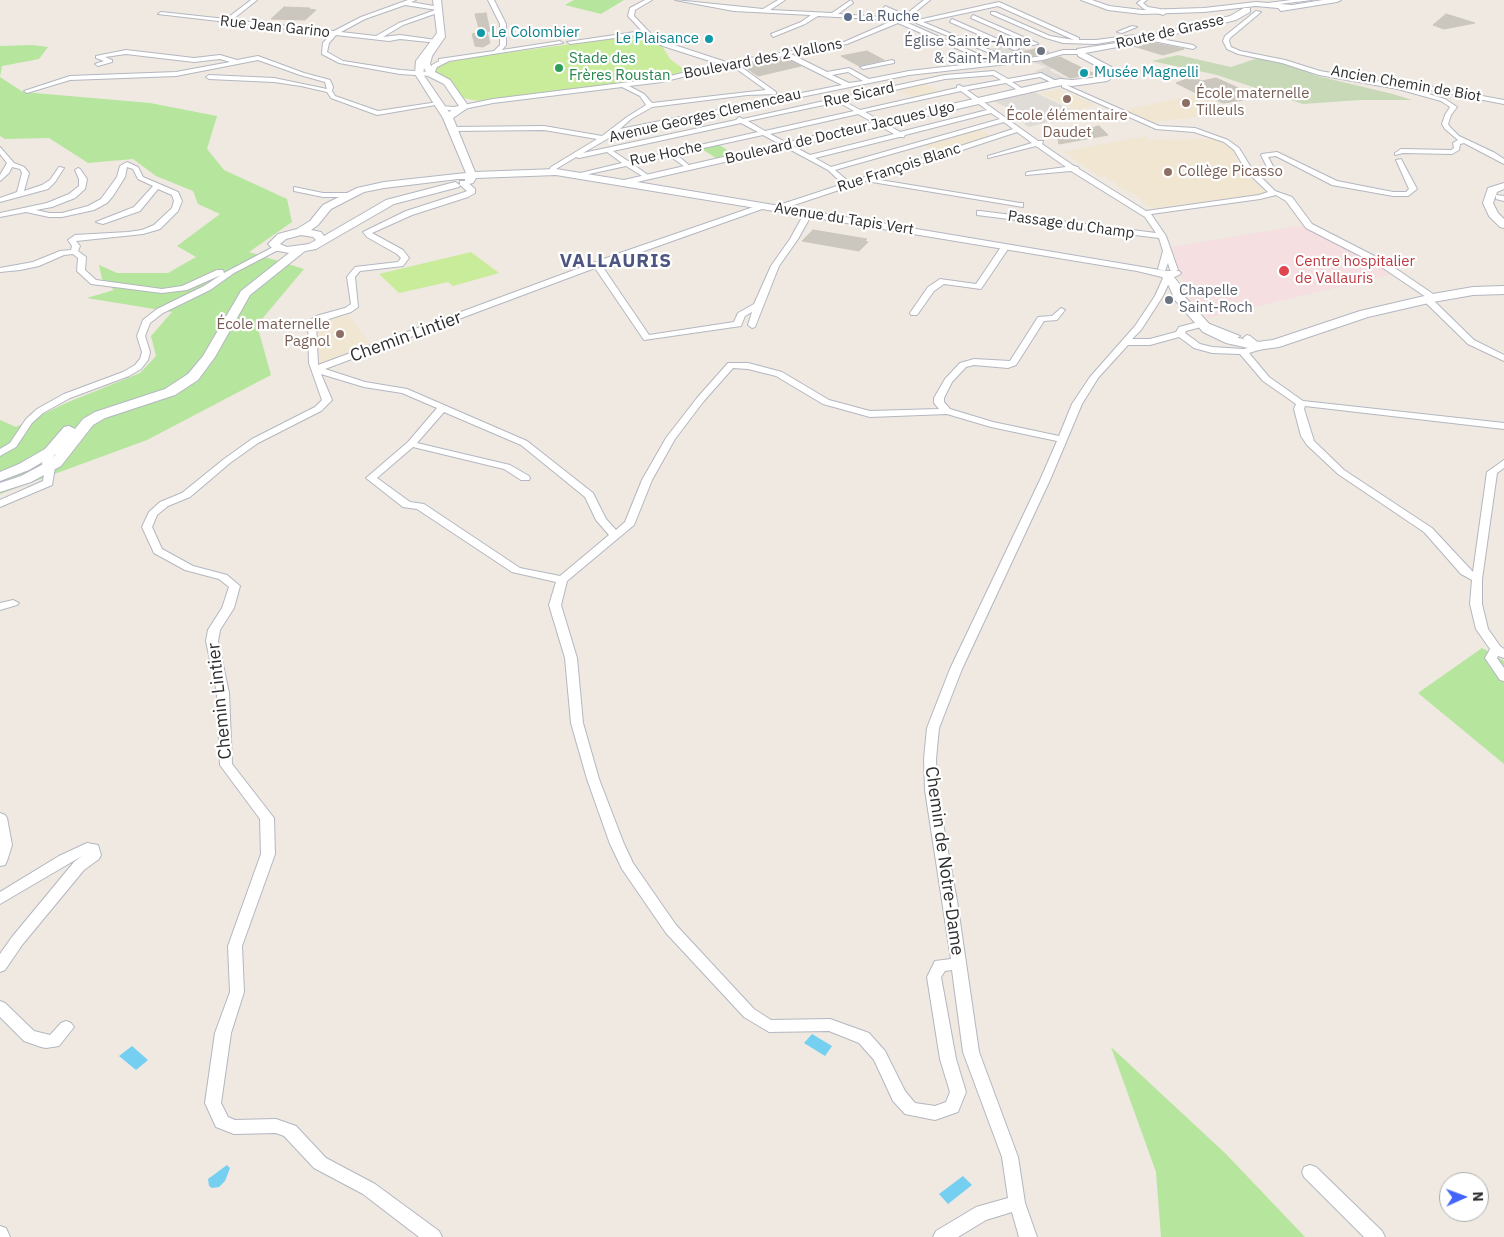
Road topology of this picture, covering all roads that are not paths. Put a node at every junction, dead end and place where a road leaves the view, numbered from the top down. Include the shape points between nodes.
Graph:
1 (254, 0) edge
2 (413, 0) edge
3 (491, 0) edge
4 (648, 0) edge
5 (678, 0) edge
6 (782, 0) edge
7 (914, 0) edge
8 (1085, 0) edge
9 (1144, 0) edge
10 (1310, 0) edge
11 (1337, 0) edge
12 (851, 2) dead end
13 (925, 2) edge
14 (999, 2) edge
15 (405, 3) junction
16 (1263, 4) junction
17 (437, 6) edge
18 (885, 8) dead end
19 (1275, 8) junction
20 (1246, 9) junction
21 (764, 11) junction
22 (1001, 11) dead end
23 (1163, 12) junction
24 (1258, 12) junction
25 (908, 13) junction
26 (993, 13) junction
27 (161, 14) dead end
28 (817, 14) junction
29 (833, 15) junction
30 (973, 17) junction
31 (1233, 18) junction
32 (1007, 19) junction
33 (898, 20) junction
34 (917, 20) junction
35 (1250, 20) junction
36 (227, 21) junction
37 (952, 21) junction
38 (987, 23) junction
39 (930, 26) junction
40 (1022, 26) junction
41 (1134, 27) dead end
42 (967, 28) junction
43 (1003, 30) junction
44 (646, 32) junction
45 (945, 32) junction
46 (1038, 32) junction
47 (1120, 32) junction
48 (335, 34) junction
49 (982, 34) junction
50 (773, 35) dead end
51 (1018, 37) junction
52 (377, 38) junction
53 (961, 38) junction
54 (1140, 38) junction
55 (1054, 39) junction
56 (389, 40) junction
57 (997, 41) junction
58 (570, 42) dead end
59 (1079, 42) junction
60 (560, 43) dead end
61 (1035, 44) junction
62 (399, 45) dead end
63 (504, 45) junction
64 (976, 45) junction
65 (1193, 47) dead end
66 (520, 49) junction
67 (1016, 49) junction
68 (1089, 50) junction
69 (496, 52) junction
70 (1080, 52) joint
71 (786, 54) junction
72 (427, 59) junction
73 (1030, 59) junction
74 (1011, 60) junction
75 (442, 61) junction
76 (238, 62) junction
77 (892, 62) dead end
78 (994, 63) junction
79 (98, 64) dead end
80 (730, 64) junction
81 (874, 65) junction
82 (863, 67) dead end
83 (960, 68) junction
84 (936, 70) junction
85 (1308, 70) junction
86 (826, 74) junction
87 (971, 75) junction
88 (894, 76) junction
89 (209, 77) dead end
90 (945, 77) junction
91 (1007, 80) junction
92 (868, 81) junction
93 (1061, 84) junction
94 (622, 85) junction
95 (848, 85) junction
96 (984, 85) junction
97 (962, 89) junction
98 (820, 90) junction
99 (27, 91) dead end
100 (328, 91) junction
101 (772, 92) junction
102 (1024, 92) junction
103 (1002, 97) junction
104 (783, 98) junction
105 (837, 100) junction
106 (982, 101) junction
107 (1504, 102) edge
108 (462, 104) junction
109 (650, 105) junction
110 (439, 106) junction
111 (722, 110) junction
112 (859, 112) junction
113 (1000, 115) junction
114 (448, 118) junction
115 (742, 121) junction
116 (879, 123) junction
117 (453, 129) junction
118 (612, 133) junction
119 (763, 133) junction
120 (899, 134) junction
121 (1030, 136) junction
122 (603, 138) junction
123 (987, 139) junction
124 (652, 140) junction
125 (1017, 140) dead end
126 (1463, 141) junction
127 (918, 144) junction
128 (1002, 145) dead end
129 (786, 146) junction
130 (0, 149) edge
131 (608, 150) junction
132 (671, 153) junction
133 (939, 155) junction
134 (990, 157) dead end
135 (808, 158) junction
136 (568, 160) junction
137 (1504, 162) edge
138 (624, 163) junction
139 (14, 165) junction
140 (60, 168) dead end
141 (689, 168) junction
142 (1075, 168) junction
143 (830, 169) junction
144 (78, 170) dead end
145 (1249, 171) junction
146 (551, 172) junction
147 (1028, 174) dead end
148 (575, 175) junction
149 (646, 177) junction
150 (0, 179) edge
151 (468, 180) junction
152 (867, 180) junction
153 (622, 183) junction
154 (848, 185) junction
155 (157, 186) junction
156 (1504, 186) edge
157 (296, 189) dead end
158 (21, 193) junction
159 (1272, 193) junction
160 (324, 195) junction
161 (348, 195) junction
162 (1499, 196) edge
163 (0, 200) edge
164 (334, 202) junction
165 (1020, 205) dead end
166 (762, 206) junction
167 (779, 208) junction
168 (28, 210) junction
169 (1143, 211) junction
170 (980, 213) dead end
171 (0, 214) edge
172 (808, 214) junction
173 (1493, 214) joint
174 (100, 222) dead end
175 (1504, 225) edge
176 (301, 232) junction
177 (1162, 236) junction
178 (321, 240) junction
179 (1006, 246) junction
180 (278, 247) junction
181 (300, 250) junction
182 (74, 252) junction
183 (598, 266) junction
184 (0, 270) edge
185 (1168, 274) junction
186 (1504, 290) edge
187 (1430, 299) junction
188 (758, 305) junction
189 (1061, 310) dead end
190 (1192, 310) junction
191 (914, 313) dead end
192 (1202, 324) junction
193 (752, 325) dead end
194 (1183, 337) junction
195 (1290, 338) junction
196 (1124, 342) junction
197 (1251, 344) junction
198 (1504, 358) edge
199 (316, 369) junction
200 (1301, 403) junction
201 (441, 409) junction
202 (947, 412) junction
203 (1504, 426) edge
204 (1062, 439) junction
205 (411, 444) junction
206 (50, 452) junction
207 (0, 453) edge
208 (1504, 463) edge
209 (50, 467) junction
210 (0, 477) edge
211 (525, 478) dead end
212 (0, 488) edge
213 (0, 504) edge
214 (616, 536) junction
215 (1477, 579) junction
216 (562, 580) junction
217 (13, 603) dead end
218 (0, 607) edge
219 (1500, 651) edge
220 (1504, 677) edge
221 (0, 818) edge
222 (0, 861) edge
223 (0, 899) edge
224 (958, 964) junction
225 (0, 966) edge
226 (0, 1007) edge
227 (66, 1027) dead end
228 (1310, 1172) dead end
229 (1017, 1203) junction
230 (432, 1237) edge
231 (942, 1237) edge
232 (1028, 1237) edge
233 (1376, 1237) edge

1 - 36 street
2 - 15 street
3 - 63 street via 503,24
4 - 44 street via 631,12 633,19
5 - 21 street via 713,7
6 - 21 street
7 - 13 street
8 - 23 main road via 1121,10
9 - 23 street via 1140,3 1146,8
10 - 16 street
11 - 19 main road
12 - 29 street
13 - 25 street, Boulevard des 2 Vallons
14 - 34 street
14 - 59 street via 1075,37
15 - 17 street
15 - 48 street via 363,18
16 - 19 main road
16 - 20 main road
17 - 52 street
17 - 72 main road via 441,37
18 - 25 street
19 - 24 main road
20 - 23 main road
20 - 24 main road
20 - 31 main road, Route de Grasse
21 - 28 street
22 - 26 street
24 - 35 street
25 - 33 street, Boulevard des 2 Vallons
25 - 34 street
26 - 30 street
26 - 32 street
27 - 36 street, Rue Jean Garino
28 - 29 street
28 - 50 street
29 - 33 street
30 - 37 street
30 - 38 street
31 - 35 street
31 - 54 main road, Route de Grasse
32 - 38 street
32 - 40 street
33 - 71 street, Boulevard des 2 Vallons via 851,41
33 - 78 street
34 - 39 street
35 - 85 street via 1227,37 1229,48 1283,60
36 - 48 street, Rue Jean Garino
37 - 39 street
37 - 42 street
38 - 42 street
38 - 43 street
39 - 45 street
40 - 43 street
40 - 46 street
41 - 47 street
42 - 45 street
42 - 49 street
43 - 49 street
43 - 51 street
44 - 58 street
44 - 80 street via 665,45
45 - 53 street
46 - 51 street
46 - 55 street
47 - 54 street
47 - 68 street via 1086,40
48 - 52 street, Rue Jean Garino
48 - 72 street via 326,43 324,53 341,62
49 - 53 street
49 - 57 street
51 - 57 street
51 - 61 street
52 - 56 street, Rue Jean Garino
53 - 64 street
54 - 65 street
54 - 68 main road, Route de Grasse
55 - 59 street
55 - 61 street
56 - 62 street via 387,42
56 - 72 street via 400,38
57 - 64 street
57 - 67 street
59 - 68 street
60 - 66 street
61 - 67 street
63 - 66 street
63 - 69 street
64 - 74 street
66 - 69 street
67 - 73 street
68 - 70 main road
68 - 93 main road, Boulevard de Docteur Jacques Ugo via 1110,68 1113,75
69 - 75 street
70 - 73 street, Avenue Georges Clemenceau
71 - 80 street, Boulevard des 2 Vallons
71 - 86 street
72 - 75 street
72 - 75 street
72 - 75 street via 434,66
72 - 108 main road via 440,80 447,82
72 - 110 main road
73 - 74 street, Avenue Georges Clemenceau
74 - 78 street, Avenue Georges Clemenceau
76 - 79 street via 220,57 194,60 126,52 98,57 110,60
76 - 99 street via 176,74 70,78
76 - 100 street via 258,58 328,81
77 - 81 street
78 - 83 street, Avenue Georges Clemenceau
80 - 94 street, Boulevard des 2 Vallons via 662,80
80 - 101 street
81 - 82 street
81 - 88 street
83 - 84 street, Avenue Georges Clemenceau
83 - 87 street
84 - 88 street, Avenue Georges Clemenceau
84 - 90 street
85 - 107 street, Ancien Chemin de Biot via 1325,70 1346,77 1427,87
85 - 126 street via 1400,87 1451,103 1454,107 1445,124
86 - 92 street via 849,70
86 - 95 street
87 - 90 street, Rue Sicard
87 - 91 street, Rue Sicard via 994,73
87 - 96 street
88 - 92 street, Avenue Georges Clemenceau
89 - 100 street via 274,80
90 - 97 street
90 - 105 street, Rue Sicard
91 - 93 street, Rue Hoche via 1041,76
91 - 96 street, Rue Hoche
91 - 102 street
92 - 95 street, Avenue Georges Clemenceau
93 - 102 main road, Boulevard de Docteur Jacques Ugo
93 - 145 street via 1158,128 1195,130 1226,141 1237,149
94 - 108 street, Boulevard des 2 Vallons
94 - 109 street via 642,95
95 - 98 street, Avenue Georges Clemenceau
96 - 97 street, Rue Hoche
96 - 103 street
97 - 106 street
97 - 112 street, Rue Hoche
98 - 104 street, Avenue Georges Clemenceau
98 - 105 street
100 - 110 street, Boulevard des 2 Vallons via 333,97 371,112
101 - 104 street
101 - 109 street
102 - 103 main road, Boulevard de Docteur Jacques Ugo
103 - 106 main road, Boulevard de Docteur Jacques Ugo
104 - 111 street, Avenue Georges Clemenceau
105 - 112 street
105 - 115 street, Rue Sicard
106 - 113 street
106 - 116 main road, Boulevard de Docteur Jacques Ugo
108 - 110 street, Boulevard des 2 Vallons
108 - 114 main road
109 - 118 street
110 - 114 main road
111 - 115 street
111 - 118 street, Avenue Georges Clemenceau
112 - 116 street
112 - 119 street, Rue Hoche
113 - 120 street
113 - 121 street
113 - 127 street
114 - 117 main road
115 - 119 street
115 - 124 street, Rue Sicard
116 - 120 street
116 - 129 main road, Boulevard de Docteur Jacques Ugo
117 - 122 street via 544,128
117 - 151 main road
118 - 122 street, Avenue Georges Clemenceau
119 - 129 street
119 - 132 street, Rue Hoche
120 - 127 street
120 - 135 street
121 - 123 street, Rue François Blanc
121 - 125 street
121 - 134 street
121 - 142 street
122 - 136 street, Avenue Georges Clemenceau
123 - 128 street
123 - 133 street, Rue François Blanc
124 - 131 street, Rue Sicard
124 - 132 street
126 - 137 street
126 - 145 street via 1456,143 1456,150 1452,152 1401,151 1398,157 1413,189 1408,194 1335,183 1277,154 1264,155 1271,168
127 - 133 street
127 - 143 street
129 - 135 street
129 - 141 main road, Boulevard de Docteur Jacques Ugo
130 - 139 street
131 - 136 street, Rue Sicard
131 - 138 street
132 - 138 street, Rue Hoche
132 - 141 street
133 - 152 street, Rue François Blanc
135 - 143 street
136 - 146 street, Avenue Georges Clemenceau
138 - 148 street, Rue Hoche
138 - 149 street
139 - 150 street via 9,166
139 - 158 street via 26,173
140 - 158 street via 53,181 45,187
141 - 149 main road, Boulevard de Docteur Jacques Ugo
142 - 147 street
142 - 169 street
143 - 154 street
144 - 168 street via 83,179 82,187 72,196
145 - 159 street
146 - 148 main road, Avenue du Tapis Vert
146 - 151 main road, Avenue Georges Clemenceau
148 - 153 main road, Avenue du Tapis Vert
149 - 153 main road, Boulevard de Docteur Jacques Ugo
151 - 161 main road via 384,185
151 - 178 main road, Avenue Georges Clemenceau via 390,202
151 - 199 street via 472,191 409,212 367,232 405,258 400,264 358,268 351,277 355,305 312,322
152 - 154 street, Rue François Blanc
152 - 165 street
153 - 166 main road, Avenue du Tapis Vert
154 - 167 street, Rue François Blanc
155 - 168 street via 140,178 136,168 127,164 104,202 91,208 49,216
155 - 174 street via 137,209
155 - 182 street via 175,194 178,201 175,209 157,227 128,234 78,237 72,240 76,246
156 - 162 main road via 1492,190
157 - 160 street
158 - 163 street
159 - 169 street
159 - 187 street via 1288,199 1309,226 1400,274
160 - 161 street
160 - 164 street
161 - 164 main road
162 - 173 main road
164 - 176 main road
166 - 167 main road, Avenue du Tapis Vert
166 - 183 street, Chemin Lintier
167 - 172 main road, Avenue du Tapis Vert
168 - 171 street
169 - 177 street
170 - 177 street, Passage du Champ
172 - 179 main road, Avenue du Tapis Vert
172 - 188 street via 775,266
173 - 175 main road
176 - 178 main road via 317,234
176 - 180 main road via 282,236
177 - 185 street via 1167,251
178 - 181 main road, Avenue Georges Clemenceau
179 - 185 main road, Avenue du Tapis Vert
179 - 191 street via 978,287 943,281 931,289
180 - 181 main road
180 - 182 street via 264,247 195,284 162,291 94,282 81,271 82,257
180 - 206 main road via 283,257 235,293 184,377 161,389 81,417
180 - 207 street via 160,311 146,322 141,336 146,352 138,367 67,396 40,411 13,445
181 - 209 main road via 244,293 209,356 193,377 170,392 88,422
182 - 184 street via 28,266
183 - 188 street via 647,338 738,324 741,314
183 - 199 street, Chemin Lintier
185 - 190 main road via 1179,297
185 - 196 street, Chemin de Notre-Dame via 1159,296 1138,328
186 - 187 main road via 1473,291
187 - 195 main road via 1364,314
187 - 198 street via 1471,342
188 - 193 street
189 - 202 street via 1054,318 1041,319 1013,363 974,362 963,366 948,381 939,398
190 - 192 main road
190 - 197 main road via 1216,327
192 - 194 street via 1182,328
192 - 197 main road via 1221,337
194 - 196 street
194 - 197 street via 1212,350
195 - 197 main road
195 - 197 main road
196 - 204 street, Chemin de Notre-Dame via 1094,377 1077,404
197 - 200 street via 1252,364 1266,379
199 - 201 street via 404,392
199 - 230 street, Chemin Lintier via 326,400 318,409 255,441 227,460 186,495 164,504 152,514 147,527 158,551 189,568 223,577 235,586 212,641 223,693 226,765 267,818 268,854 235,946 237,992 223,1033 213,1104 222,1122 234,1127 276,1126 290,1131 320,1163 369,1189
200 - 203 street
200 - 215 street via 1299,409 1310,442 1341,472 1428,530 1465,572
201 - 205 street
201 - 214 street via 524,443 588,495 601,520
202 - 204 street
202 - 214 street via 870,414 826,402 779,374 731,365 671,438 646,480 630,523
204 - 224 street, Chemin de Notre-Dame via 959,662 933,728 931,790
205 - 211 street via 508,467
205 - 216 street via 371,478 407,505 420,506 516,570
206 - 209 street via 47,464
206 - 210 main road
208 - 215 street via 1492,472
209 - 212 main road
209 - 213 street via 48,483
214 - 216 street
215 - 219 street via 1476,604 1482,629
216 - 224 street via 555,605 571,658 577,723 617,844 627,865 671,929 749,1013 769,1026 830,1024 864,1038 880,1056 899,1096 911,1109 935,1113 952,1107 958,1092 948,1060 934,977 940,965
217 - 218 street
219 - 220 street via 1491,658
221 - 222 street via 5,846
223 - 225 street via 86,848 93,849 94,855 73,874
224 - 229 street, Chemin de Notre-Dame via 971,1052 1010,1157
226 - 227 street via 29,1036 46,1042 54,1041
228 - 233 street
229 - 231 street via 982,1214
229 - 232 street, Chemin de Notre-Dame

